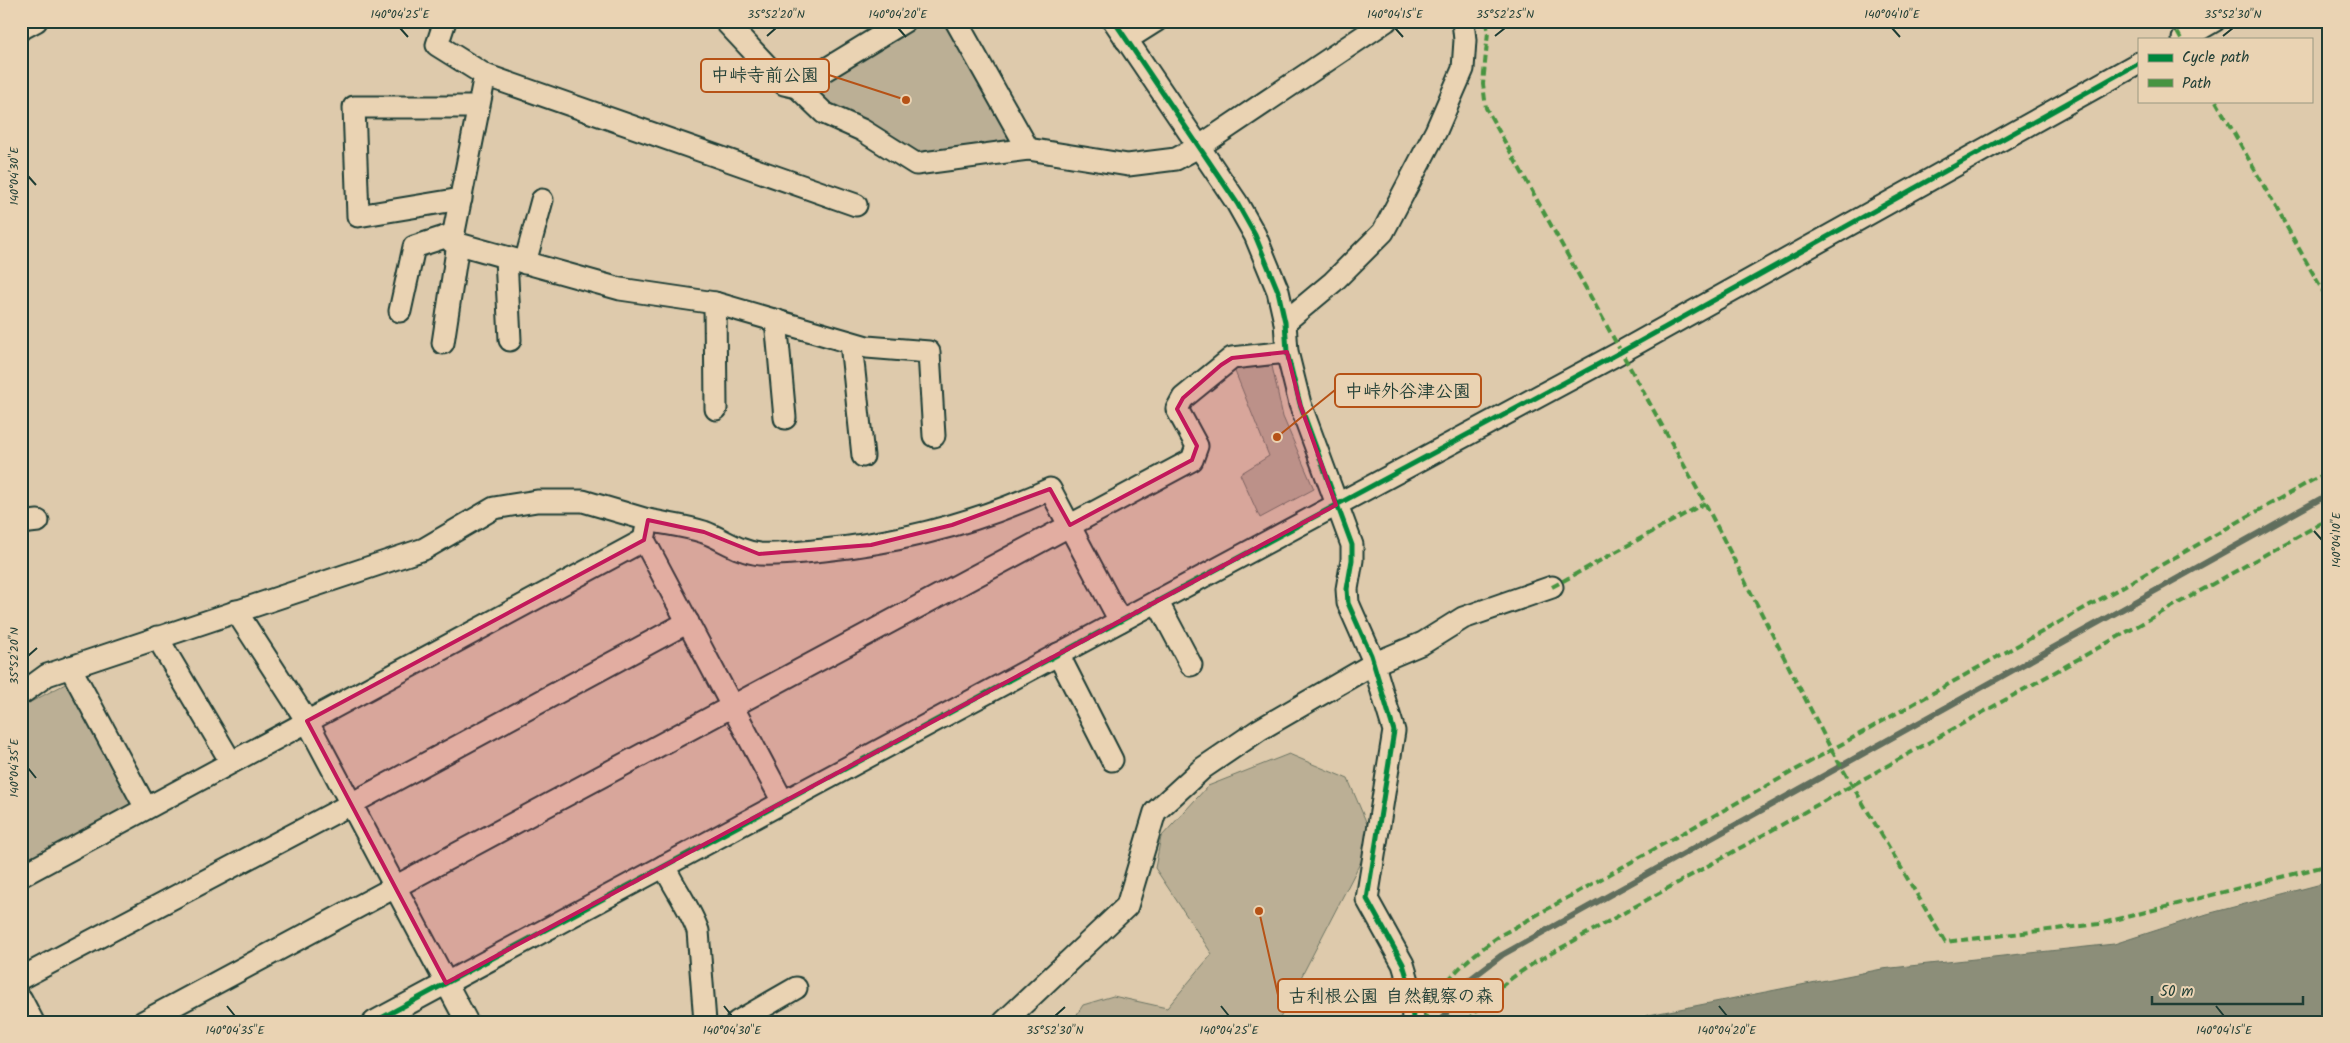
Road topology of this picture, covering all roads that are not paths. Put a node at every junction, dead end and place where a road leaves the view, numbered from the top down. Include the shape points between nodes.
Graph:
1 (36, 21) edge
2 (445, 21) edge
3 (725, 21) edge
4 (905, 21) edge
5 (956, 21) edge
6 (1114, 21) edge
7 (1156, 21) edge
8 (1386, 21) edge
9 (1463, 21) edge
10 (2214, 21) edge
11 (21, 29) edge
12 (2185, 38) edge
13 (1126, 40) junction
14 (2138, 65) edge
15 (485, 75) junction
16 (797, 87) junction
17 (478, 107) junction
18 (1200, 146) junction
19 (1028, 149) junction
20 (461, 199) junction
21 (542, 200) dead end
22 (856, 205) dead end
23 (456, 239) junction
24 (516, 261) junction
25 (715, 303) junction
26 (400, 311) dead end
27 (776, 320) junction
28 (1285, 322) junction
29 (510, 340) dead end
30 (851, 343) junction
31 (443, 344) dead end
32 (1287, 352) junction
33 (716, 409) dead end
34 (784, 418) dead end
35 (934, 436) dead end
36 (863, 456) dead end
37 (1336, 505) junction
38 (1070, 525) junction
39 (646, 530) junction
40 (1552, 587) dead end
41 (1157, 601) junction
42 (236, 611) junction
43 (1120, 621) junction
44 (688, 622) junction
45 (157, 637) junction
46 (1058, 654) junction
47 (1373, 664) junction
48 (1191, 666) dead end
49 (70, 667) junction
50 (21, 694) edge
51 (733, 705) junction
52 (306, 721) junction
53 (1112, 760) dead end
54 (232, 762) junction
55 (784, 802) junction
56 (351, 804) junction
57 (146, 808) junction
58 (664, 866) junction
59 (21, 876) edge
60 (395, 887) junction
61 (21, 978) edge
62 (446, 983) junction
63 (796, 988) dead end
64 (21, 999) edge
65 (33, 1022) edge
66 (143, 1022) edge
67 (374, 1022) edge
68 (467, 1022) edge
69 (705, 1022) edge
70 (738, 1022) edge
71 (1004, 1022) edge
72 (1413, 1022) edge

1 - 11 street
2 - 15 street via 437,45
3 - 16 street via 784,84
4 - 16 street
5 - 19 street
6 - 13 street
7 - 13 street
8 - 18 street
9 - 28 street via 1463,70 1436,131 1383,232 1334,282
10 - 12 street
13 - 18 street
14 - 37 street via 1621,352
15 - 17 street
15 - 22 street
16 - 19 street via 824,113 862,130 916,164
17 - 20 street
17 - 20 street via 354,106 358,216
18 - 19 street via 1176,159 1128,165
18 - 28 street via 1255,235 1278,291
20 - 23 street
21 - 24 street
23 - 24 street
23 - 26 street via 414,247
23 - 31 street
24 - 25 street via 620,289
24 - 29 street
25 - 27 street
25 - 33 street
27 - 30 street
27 - 34 street
28 - 32 street
30 - 35 street via 929,352
30 - 36 street
32 - 37 street via 1300,404
32 - 38 street via 1232,358 1221,366 1183,398 1177,409 1197,446 1192,460
37 - 41 street
37 - 47 street via 1352,545 1348,603
38 - 39 street via 1050,489 1011,506 952,525 871,545 759,554 704,532
38 - 43 street
38 - 51 street
39 - 42 street via 583,501 538,501 494,508 424,549
39 - 44 street
39 - 52 street
40 - 47 street via 1463,618 1423,643
41 - 43 street
41 - 48 street
42 - 45 street
42 - 52 street
43 - 46 street
44 - 51 street
44 - 56 street
45 - 49 street
45 - 54 street
46 - 53 street
46 - 55 street
47 - 71 street via 1203,768 1156,812 1127,906
47 - 72 street via 1394,731 1367,899 1403,964 1412,994
49 - 50 street via 47,675
49 - 57 street
51 - 55 street
51 - 60 street
52 - 54 street
52 - 56 street
54 - 57 street
55 - 58 street
56 - 60 street
56 - 61 street
57 - 59 street
58 - 62 street
58 - 69 street via 698,931
60 - 62 street
60 - 66 street
62 - 67 street
62 - 68 street
63 - 70 street
64 - 65 street

